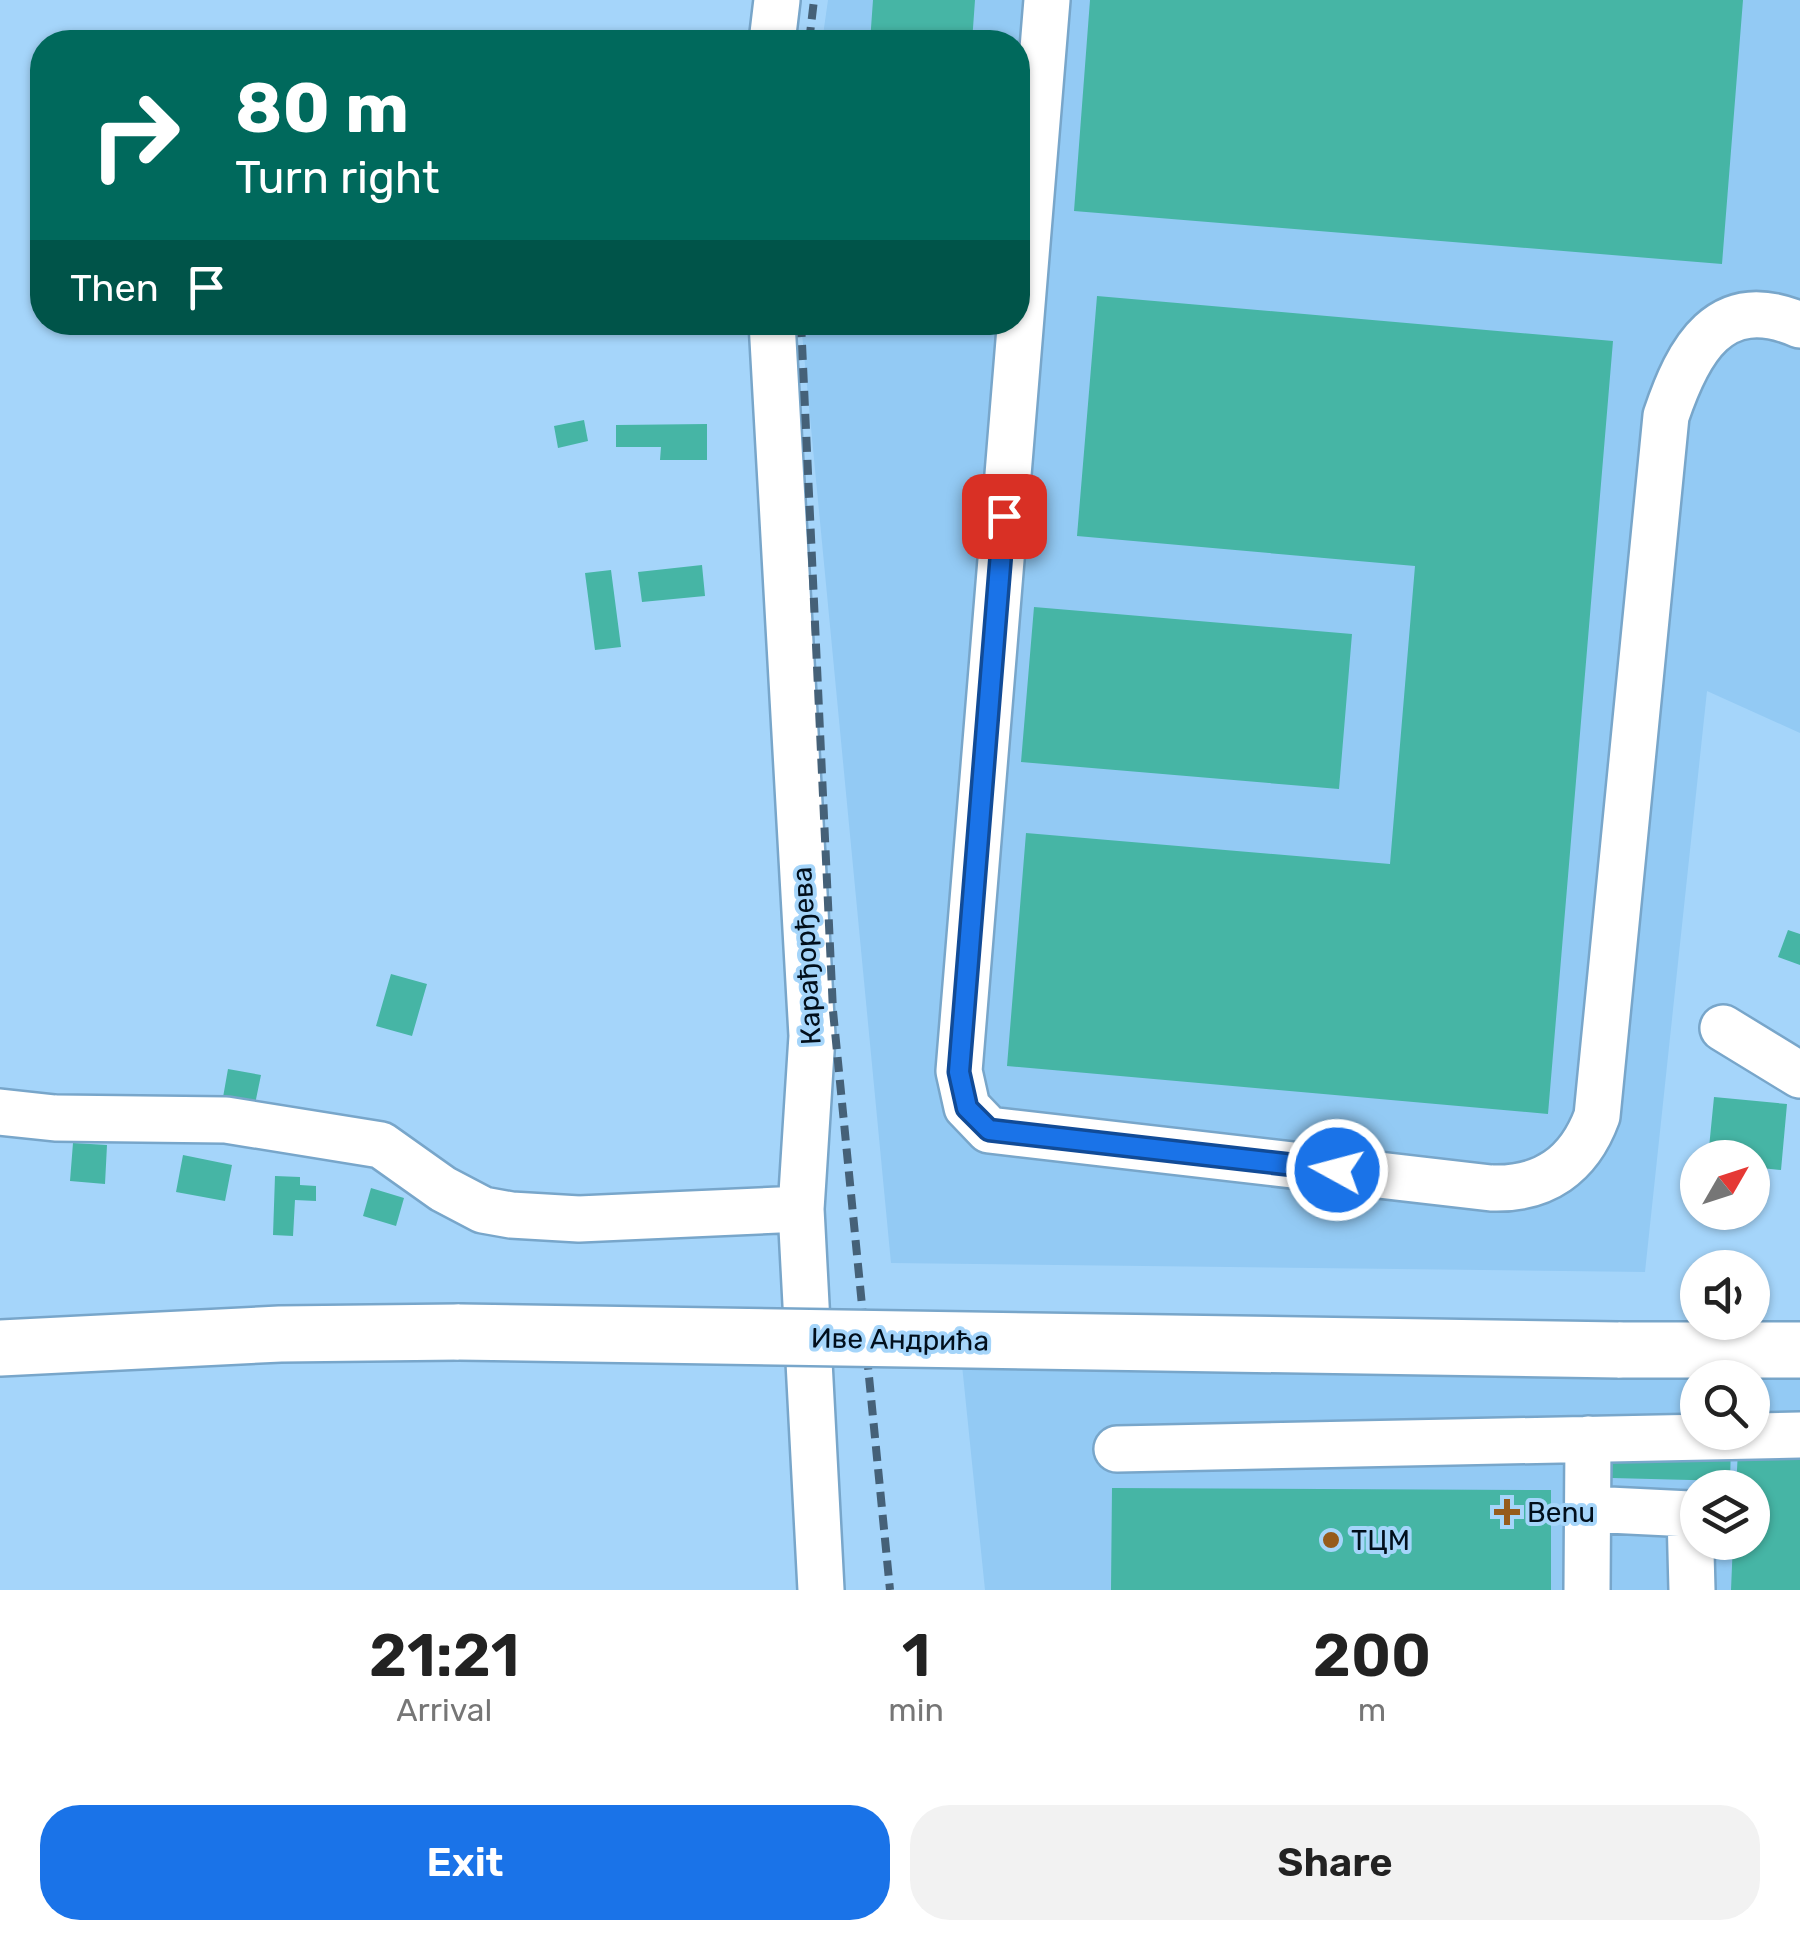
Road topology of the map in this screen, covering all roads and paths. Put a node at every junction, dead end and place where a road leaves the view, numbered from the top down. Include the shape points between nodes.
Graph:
1 (776, 0) edge
2 (1047, 0) edge
3 (773, 30) edge
4 (1030, 207) edge
5 (1800, 326) edge
6 (773, 335) edge
7 (1020, 335) edge
8 (1723, 1028) dead end
9 (1800, 1076) edge
10 (0, 1112) edge
11 (801, 1209) junction
12 (0, 1348) edge
13 (1800, 1350) edge
14 (1800, 1435) edge
15 (1588, 1439) junction
16 (1117, 1449) dead end
17 (1588, 1508) junction
18 (821, 1590) edge
19 (1588, 1590) edge
20 (1692, 1590) edge

1 - 3 street
2 - 4 street
5 - 7 street via 1752,316 1718,326 1683,366 1666,416 1597,1116 1566,1167 1530,1186 1492,1188 989,1130 967,1108 959,1072
6 - 11 street, Карађорђева via 812,1036
8 - 9 street
10 - 11 street via 226,1120 380,1145 443,1189 511,1216
11 - 18 street, Карађорђева
12 - 13 main road, Иве Андрића, bridge via 459,1332
14 - 15 street
15 - 16 street
15 - 17 street
17 - 19 street
17 - 20 street via 1690,1514

